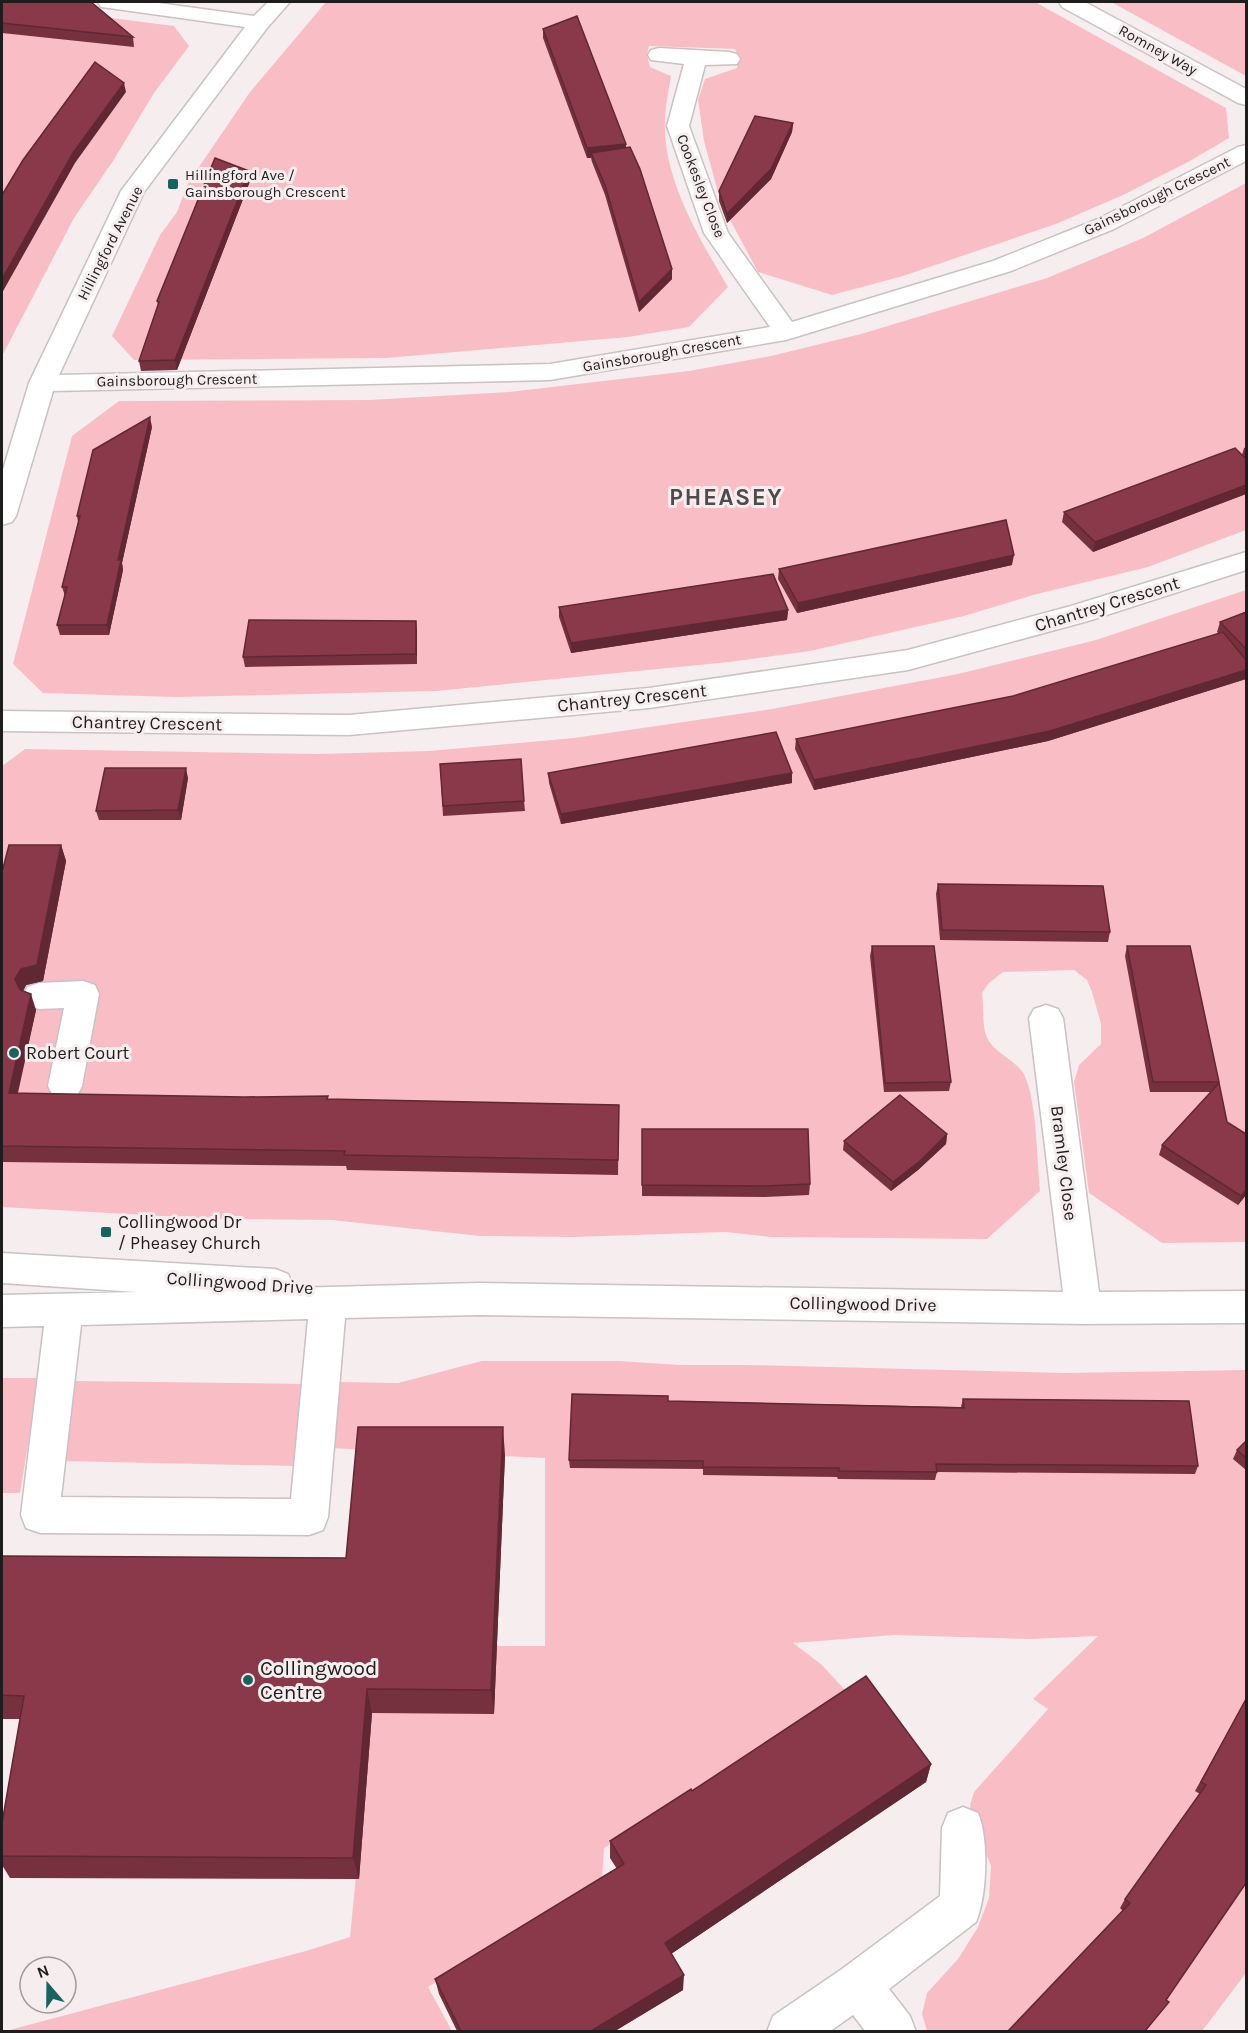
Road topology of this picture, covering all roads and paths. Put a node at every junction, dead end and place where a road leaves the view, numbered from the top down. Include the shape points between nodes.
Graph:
1 (109, 2) edge
2 (279, 2) edge
3 (1070, 2) edge
4 (259, 23) junction
5 (659, 55) dead end
6 (696, 58) junction
7 (729, 59) dead end
8 (1246, 98) edge
9 (1246, 152) edge
10 (786, 332) junction
11 (42, 383) junction
12 (2, 516) edge
13 (1246, 561) edge
14 (2, 721) edge
15 (39, 996) dead end
16 (1046, 1018) dead end
17 (65, 1086) dead end
18 (2, 1268) edge
19 (479, 1299) junction
20 (328, 1303) junction
21 (1246, 1307) edge
22 (1083, 1308) junction
23 (64, 1310) junction
24 (2, 1311) edge
25 (963, 1828) dead end
26 (858, 1985) junction
27 (789, 2031) edge
28 (894, 2031) edge

1 - 4 street
2 - 4 street, Hillingford Avenue
3 - 8 street, Romney Way
4 - 11 street, Hillingford Avenue via 133,191
5 - 6 street
6 - 7 street
6 - 10 street, Cookesley Close via 678,126 716,233
9 - 10 street, Gainsborough Crescent via 1106,224 1002,266
10 - 11 street, Gainsborough Crescent via 550,372
11 - 12 street, Hillingford Avenue
13 - 14 street, Chantrey Crescent via 1078,614 908,660 649,698 349,726
15 - 17 street via 83,994
16 - 22 street, Bramley Close
18 - 19 street, Collingwood Drive
19 - 20 street, Collingwood Drive
19 - 22 street, Collingwood Drive
20 - 23 street, Collingwood Drive
20 - 23 street via 309,1517 40,1515
21 - 22 street, Collingwood Drive
23 - 24 street, Collingwood Drive
25 - 26 street via 961,1907
26 - 27 street
26 - 28 street

